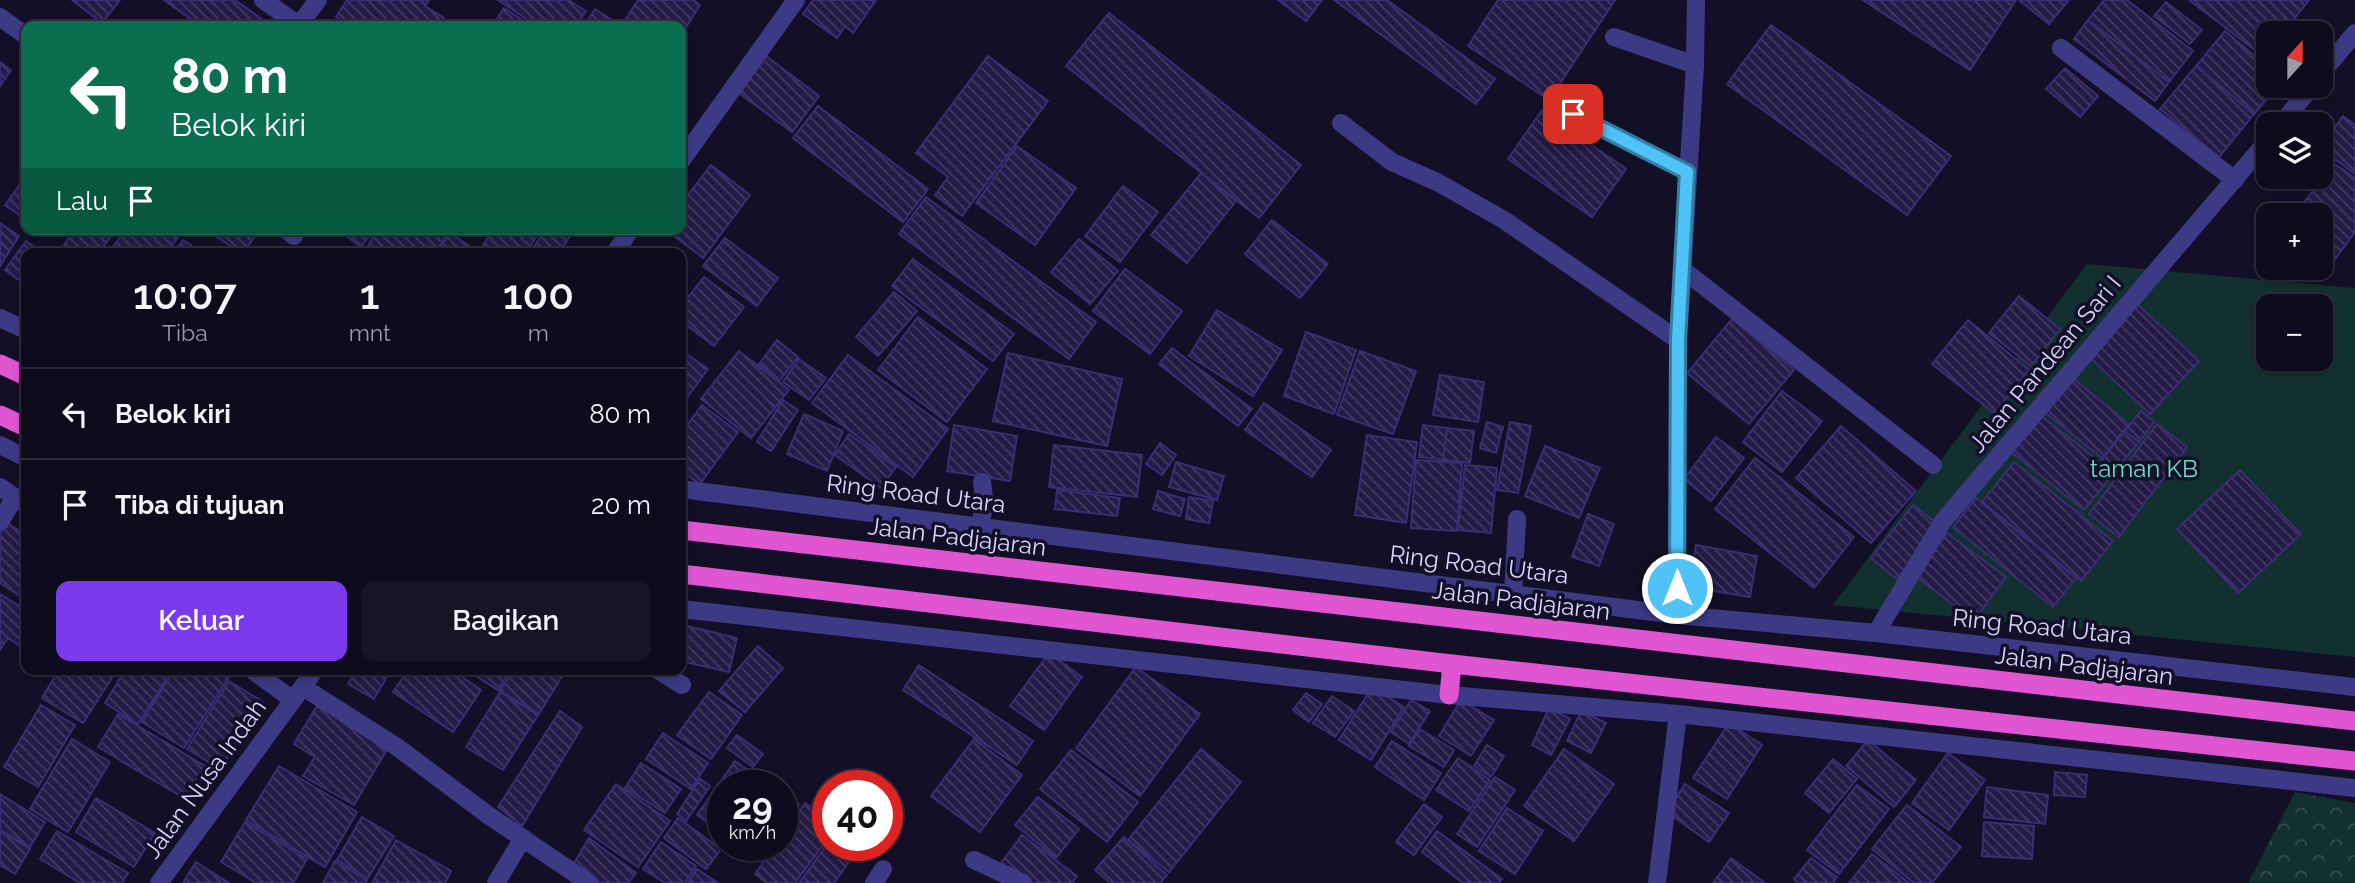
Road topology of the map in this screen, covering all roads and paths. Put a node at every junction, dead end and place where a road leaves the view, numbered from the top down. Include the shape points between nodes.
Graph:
1 (263, 0) edge
2 (318, 0) edge
3 (796, 0) edge
4 (1693, 2) edge
5 (0, 17) edge
6 (292, 21) edge
7 (303, 21) edge
8 (21, 32) edge
9 (2355, 33) edge
10 (1614, 37) dead end
11 (2061, 48) dead end
12 (2333, 59) edge
13 (1695, 65) junction
14 (2302, 98) edge
15 (2291, 112) edge
16 (1573, 114) dead end
17 (1341, 123) dead end
18 (686, 154) edge
19 (2256, 155) edge
20 (1687, 172) junction
21 (2235, 180) junction
22 (1682, 269) junction
23 (0, 318) edge
24 (21, 328) edge
25 (1678, 340) junction
26 (0, 364) edge
27 (21, 374) edge
28 (0, 415) edge
29 (21, 425) edge
30 (0, 445) edge
31 (21, 456) edge
32 (1933, 465) dead end
33 (982, 482) dead end
34 (686, 490) edge
35 (14, 496) edge
36 (1517, 519) dead end
37 (0, 522) edge
38 (979, 527) junction
39 (686, 531) edge
40 (686, 575) edge
41 (1513, 594) junction
42 (686, 611) edge
43 (1677, 615) junction
44 (1876, 633) junction
45 (1452, 664) junction
46 (262, 675) edge
47 (311, 675) edge
48 (666, 675) edge
49 (682, 685) dead end
50 (2355, 687) edge
51 (298, 693) junction
52 (1449, 695) junction
53 (1678, 715) junction
54 (2355, 721) edge
55 (2355, 761) edge
56 (2355, 788) edge
57 (523, 838) junction
58 (974, 860) dead end
59 (159, 883) edge
60 (496, 883) edge
61 (589, 883) edge
62 (1023, 883) edge
63 (1657, 883) edge

1 - 6 street
2 - 7 street
3 - 18 street
4 - 13 street
5 - 8 street
9 - 12 street
10 - 13 street
11 - 21 street
13 - 20 street
14 - 15 street
16 - 20 street
17 - 25 street via 1392,162 1504,220
19 - 21 street, Jalan Pandean Sari I
20 - 22 street
21 - 44 street, Jalan Pandean Sari I via 1943,521
22 - 25 street
22 - 32 street
23 - 24 street
25 - 43 street
26 - 27 highway
28 - 29 highway
30 - 31 street
33 - 38 street via 985,505
34 - 38 street, Ring Road Utara
35 - 37 street
36 - 41 street
38 - 41 street, Ring Road Utara
39 - 54 highway, Jalan Padjajaran
40 - 45 highway
41 - 43 street, Ring Road Utara
42 - 52 street
43 - 44 street, Ring Road Utara
44 - 50 street, Ring Road Utara
45 - 52 highway
45 - 55 highway
46 - 51 street
47 - 51 street, Jalan Nusa Indah
48 - 49 street
51 - 57 street via 397,747
51 - 59 street, Jalan Nusa Indah
52 - 53 street
53 - 56 street
53 - 63 street
57 - 60 street
57 - 61 street
58 - 62 street

